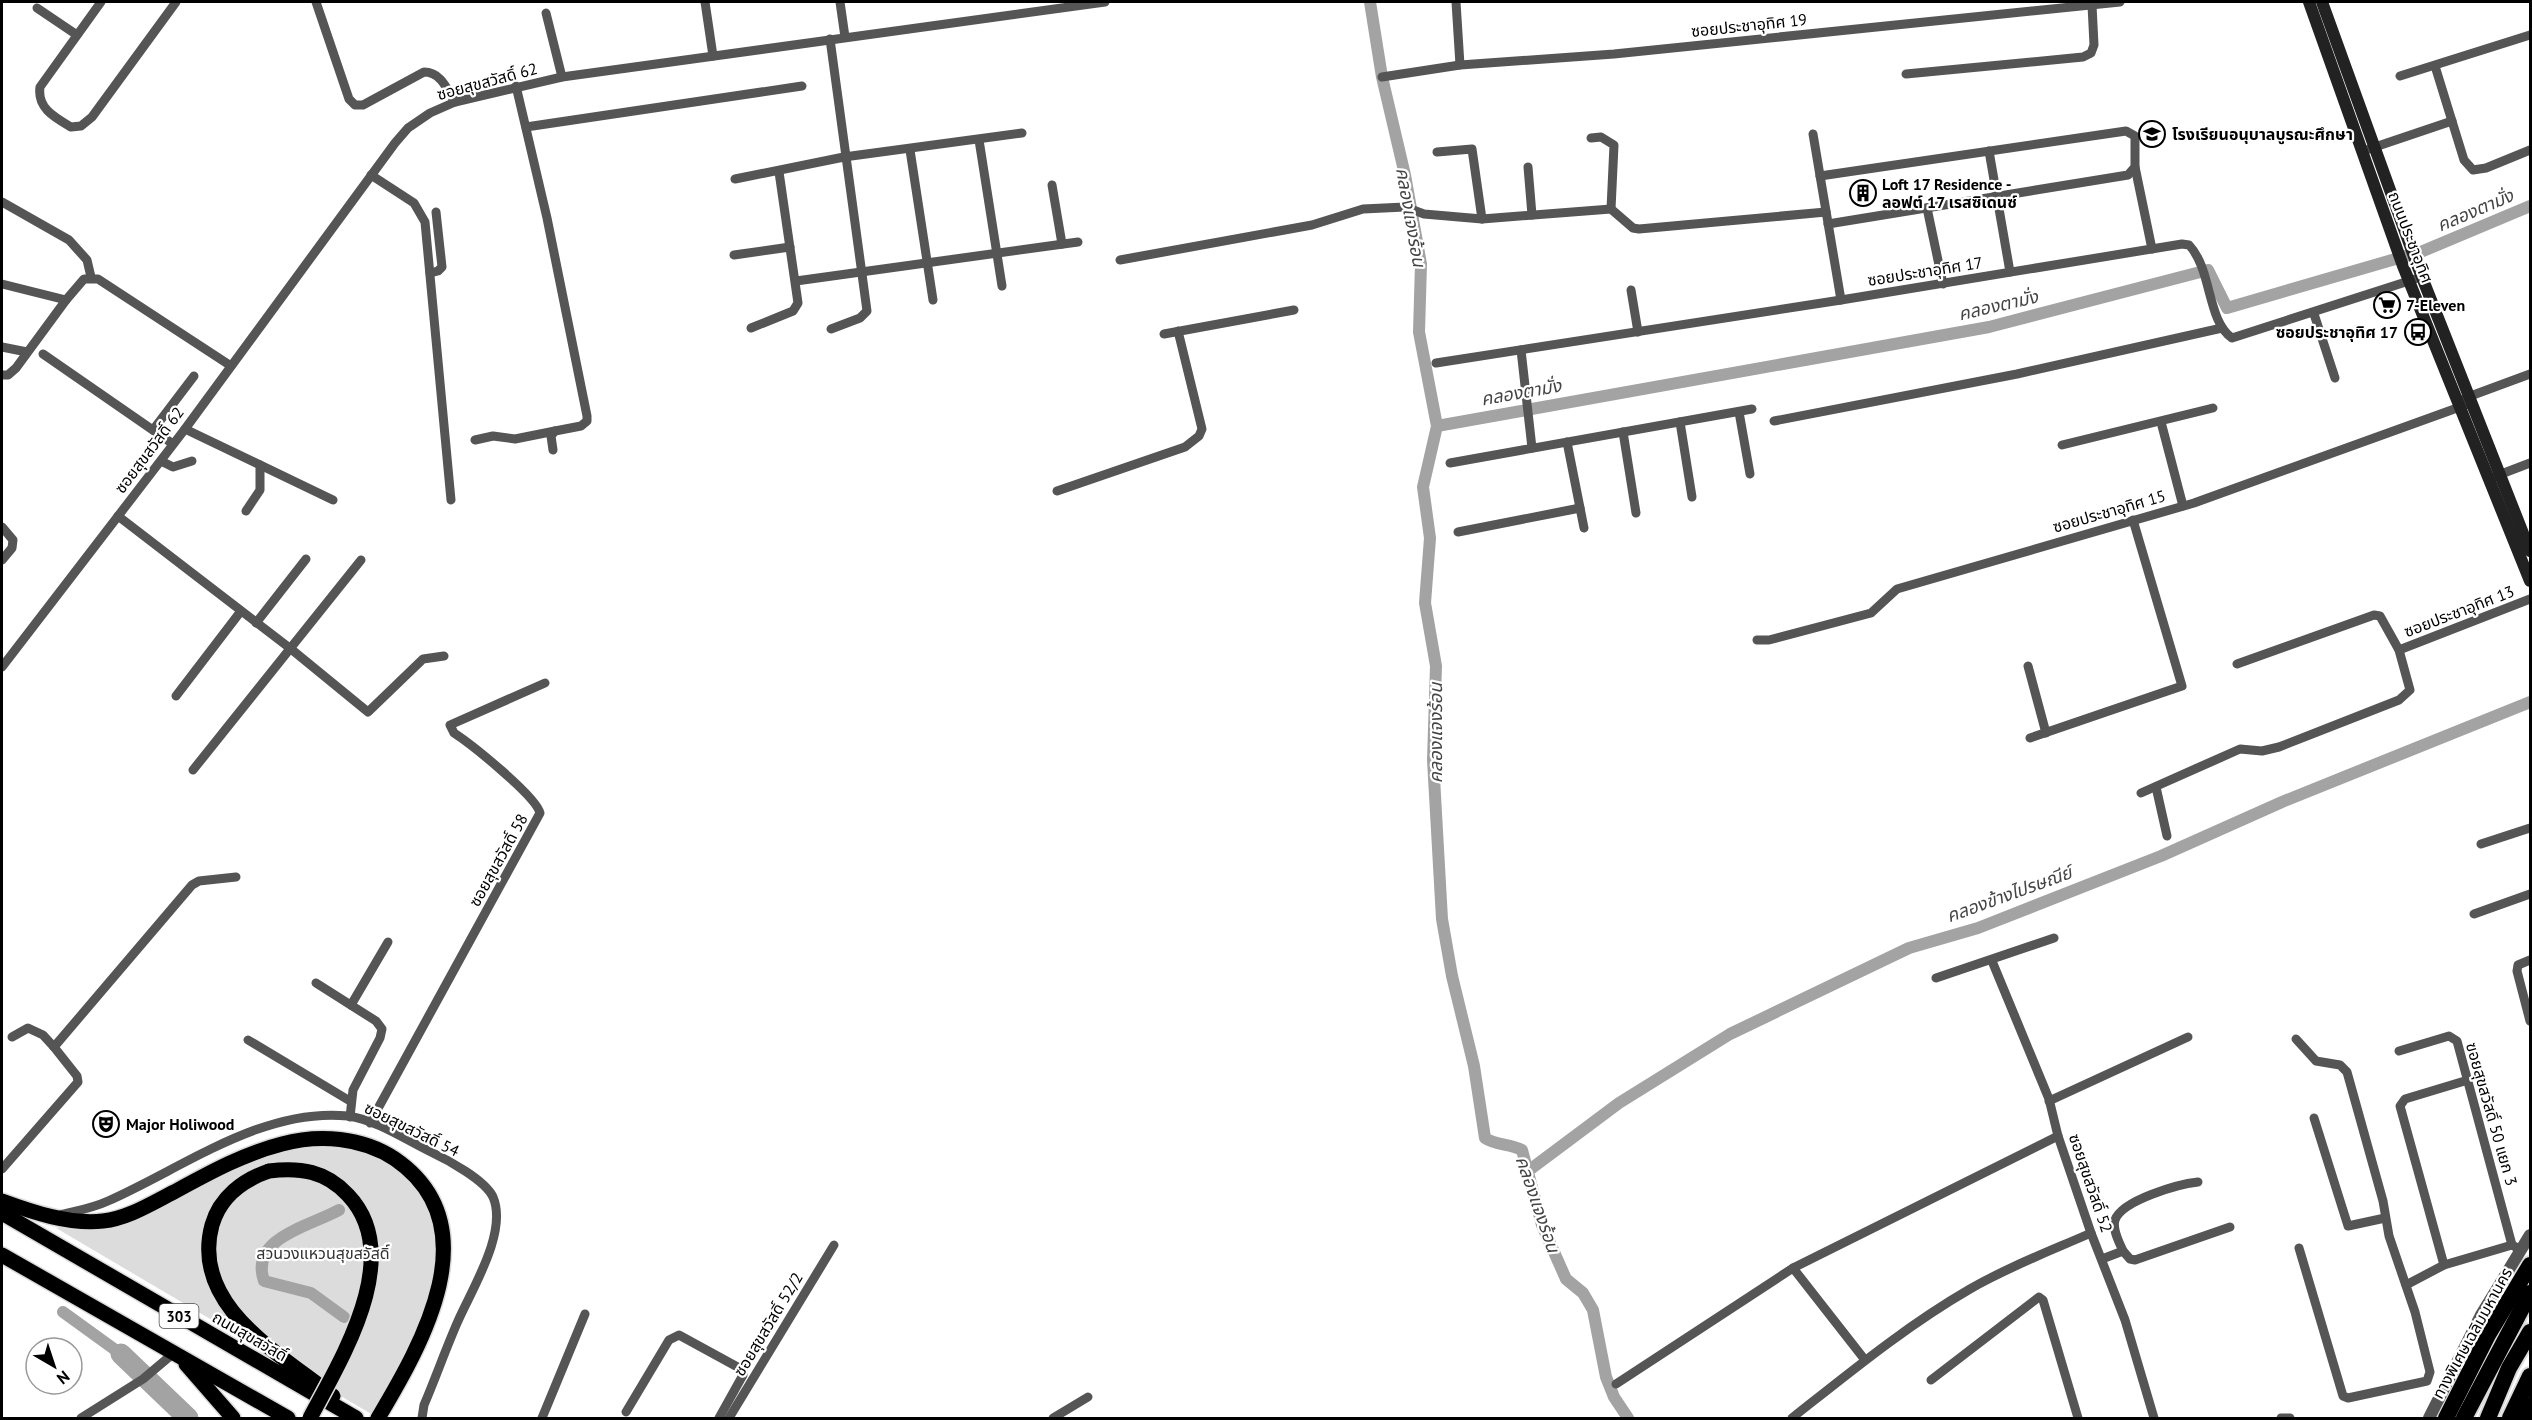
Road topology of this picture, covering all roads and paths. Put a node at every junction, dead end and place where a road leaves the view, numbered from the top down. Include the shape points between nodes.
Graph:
1 (101, 2) edge
2 (176, 2) edge
3 (316, 2) edge
4 (705, 2) edge
5 (840, 2) edge
6 (1105, 2) edge
7 (1456, 2) edge
8 (2120, 2) edge
9 (2309, 2) edge
10 (2322, 2) edge
11 (2092, 5) junction
12 (37, 8) dead end
13 (546, 13) dead end
14 (2530, 34) edge
15 (77, 35) junction
16 (845, 37) junction
17 (830, 39) junction
18 (713, 56) junction
19 (1460, 65) junction
20 (2435, 66) junction
21 (1906, 74) dead end
22 (2400, 76) dead end
23 (562, 77) junction
24 (1382, 77) dead end
25 (516, 86) junction
26 (802, 86) dead end
27 (455, 102) junction
28 (2452, 121) junction
29 (526, 127) junction
30 (1022, 132) dead end
31 (1813, 134) dead end
32 (1591, 138) dead end
33 (980, 140) junction
34 (2368, 149) junction
35 (910, 150) junction
36 (2530, 150) edge
37 (1989, 151) junction
38 (1437, 152) dead end
39 (844, 157) junction
40 (1528, 167) dead end
41 (2135, 168) junction
42 (779, 172) junction
43 (371, 175) junction
44 (1820, 176) junction
45 (735, 179) dead end
46 (1052, 185) dead end
47 (1997, 196) junction
48 (2, 202) edge
49 (1927, 208) junction
50 (1611, 209) junction
51 (435, 212) dead end
52 (1826, 212) junction
53 (1532, 215) junction
54 (1482, 219) junction
55 (1828, 224) junction
56 (1077, 242) dead end
57 (1062, 244) junction
58 (790, 247) junction
59 (2152, 249) junction
60 (997, 254) junction
61 (734, 255) dead end
62 (1120, 260) dead end
63 (927, 263) junction
64 (430, 273) junction
65 (861, 273) junction
66 (2010, 273) junction
67 (91, 277) junction
68 (2422, 277) junction
69 (796, 281) junction
70 (2409, 281) junction
71 (2, 284) edge
72 (1943, 284) junction
73 (1002, 286) dead end
74 (1631, 290) dead end
75 (66, 300) junction
76 (933, 300) dead end
77 (1841, 300) junction
78 (1294, 310) dead end
79 (2314, 314) junction
80 (751, 328) dead end
81 (831, 328) dead end
82 (2222, 328) junction
83 (1178, 331) junction
84 (1638, 332) junction
85 (1164, 334) dead end
86 (2, 347) edge
87 (1521, 350) junction
88 (27, 352) junction
89 (43, 354) dead end
90 (1436, 363) dead end
91 (231, 366) junction
92 (2530, 374) edge
93 (2, 375) edge
94 (194, 376) dead end
95 (2335, 378) dead end
96 (2464, 402) junction
97 (2213, 408) dead end
98 (1752, 409) dead end
99 (1739, 412) junction
100 (1774, 421) dead end
101 (1680, 422) junction
102 (2161, 422) junction
103 (185, 429) junction
104 (153, 430) junction
105 (555, 430) junction
106 (1623, 432) junction
107 (475, 440) dead end
108 (1567, 442) junction
109 (173, 444) junction
110 (2062, 446) dead end
111 (1532, 448) junction
112 (553, 450) dead end
113 (161, 460) junction
114 (192, 461) dead end
115 (1450, 463) dead end
116 (2530, 463) edge
117 (260, 465) junction
118 (1750, 474) dead end
119 (2493, 477) junction
120 (1057, 491) dead end
121 (1692, 497) dead end
122 (333, 500) dead end
123 (451, 500) dead end
124 (2183, 506) junction
125 (1580, 508) junction
126 (246, 511) dead end
127 (1636, 513) dead end
128 (118, 516) junction
129 (2133, 520) junction
130 (2, 527) edge
131 (1584, 528) dead end
132 (1458, 532) dead end
133 (2528, 537) edge
134 (2530, 551) edge
135 (2, 560) edge
136 (306, 560) dead end
137 (361, 560) dead end
138 (2530, 581) edge
139 (2530, 599) edge
140 (241, 611) junction
141 (256, 623) junction
142 (1757, 640) dead end
143 (291, 650) junction
144 (2399, 650) junction
145 (444, 657) dead end
146 (2237, 664) dead end
147 (2028, 666) dead end
148 (2, 667) edge
149 (545, 683) dead end
150 (176, 696) dead end
151 (2046, 733) junction
152 (2030, 738) dead end
153 (193, 770) dead end
154 (2156, 787) junction
155 (2141, 793) dead end
156 (2530, 828) edge
157 (2167, 836) dead end
158 (2481, 844) dead end
159 (236, 877) dead end
160 (2530, 894) edge
161 (2474, 914) dead end
162 (2054, 938) dead end
163 (388, 942) dead end
164 (2530, 960) edge
165 (1992, 961) junction
166 (1936, 978) dead end
167 (316, 983) dead end
168 (351, 1005) junction
169 (2530, 1021) edge
170 (12, 1037) dead end
171 (2188, 1037) dead end
172 (2296, 1039) dead end
173 (248, 1040) dead end
174 (54, 1047) junction
175 (2399, 1051) dead end
176 (2468, 1080) junction
177 (350, 1101) junction
178 (2049, 1101) junction
179 (350, 1117) junction
180 (2314, 1118) dead end
181 (370, 1123) junction
182 (2058, 1136) junction
183 (2, 1169) edge
184 (2198, 1182) dead end
185 (2, 1201) edge
186 (2, 1213) edge
187 (55, 1216) junction
188 (2385, 1218) junction
189 (2230, 1227) dead end
190 (2091, 1233) junction
191 (2530, 1236) edge
192 (834, 1245) dead end
193 (2516, 1247) junction
194 (2299, 1248) dead end
195 (2122, 1251) junction
196 (2, 1255) edge
197 (2102, 1259) junction
198 (2444, 1265) junction
199 (2530, 1265) edge
200 (1793, 1268) junction
201 (2406, 1285) junction
202 (2530, 1293) edge
203 (585, 1314) dead end
204 (2530, 1332) edge
205 (177, 1353) junction
206 (1865, 1360) junction
207 (2530, 1376) edge
208 (1932, 1380) dead end
209 (1616, 1384) dead end
210 (1088, 1397) dead end
211 (2530, 1405) edge
212 (626, 1412) dead end
213 (227, 1417) edge
214 (81, 1419) edge
215 (288, 1419) edge
216 (310, 1419) edge
217 (358, 1419) edge
218 (378, 1419) edge
219 (422, 1419) edge
220 (542, 1419) edge
221 (719, 1419) edge
222 (729, 1419) edge
223 (1053, 1419) edge
224 (1792, 1419) edge
225 (2078, 1419) edge
226 (2154, 1419) edge
227 (2281, 1419) edge
228 (2290, 1419) edge
229 (2429, 1419) edge
230 (2446, 1419) edge
231 (2464, 1419) edge
232 (2488, 1419) edge
233 (2510, 1419) edge
234 (2524, 1419) edge

1 - 15 street
2 - 15 street via 92,117 81,126 70,127 42,106 39,97 40,87
3 - 27 street via 349,99 355,105 363,105 424,72 433,72 441,79
4 - 18 street
5 - 16 street
6 - 16 street, ซอยสุขสวัสดิ์ 62
7 - 19 street
8 - 11 street, ซอยประชาอุทิศ 19
9 - 34 main road, ถนนประชาอุทิศ
10 - 34 main road, ถนนประชาอุทิศ
11 - 19 street, ซอยประชาอุทิศ 19 via 1614,54
11 - 21 street via 2094,45 2091,53 2083,57
12 - 15 street
13 - 23 street
14 - 20 street
16 - 17 street, ซอยสุขสวัสดิ์ 62
17 - 18 street, ซอยสุขสวัสดิ์ 62
17 - 39 street
18 - 23 street, ซอยสุขสวัสดิ์ 62
19 - 24 street, ซอยประชาอุทิศ 19
20 - 22 street
20 - 28 street
23 - 25 street, ซอยสุขสวัสดิ์ 62
25 - 27 street, ซอยสุขสวัสดิ์ 62
25 - 29 street
26 - 29 street
27 - 43 street, ซอยสุขสวัสดิ์ 62 via 408,129
28 - 34 street
28 - 36 street via 2464,160 2473,170
29 - 105 street via 587,416 581,426
30 - 33 street
31 - 44 street
32 - 50 street via 1608,139 1614,145
33 - 35 street
33 - 60 street
34 - 68 main road, ถนนประชาอุทิศ
34 - 70 main road, ถนนประชาอุทิศ
35 - 39 street
35 - 63 street
37 - 41 street via 2126,131 2135,136
37 - 44 street
37 - 47 street
38 - 54 street via 1472,149
39 - 42 street
39 - 65 street
40 - 53 street
41 - 47 street via 2127,175
41 - 59 street
42 - 45 street
42 - 58 street
43 - 64 street via 414,203 421,212
43 - 91 street, ซอยสุขสวัสดิ์ 62
44 - 52 street
46 - 57 street
47 - 49 street
47 - 66 street
48 - 67 street via 69,240 87,260
49 - 55 street
49 - 72 street
50 - 52 street via 1639,229
50 - 53 street
51 - 64 street via 441,267
52 - 55 street
53 - 54 street
54 - 62 street via 1424,214 1405,207 1363,209 1312,225
55 - 77 street
56 - 57 street
57 - 60 street
58 - 61 street
58 - 69 street
59 - 66 street, ซอยประชาอุทิศ 17
59 - 82 street, ซอยประชาอุทิศ 17 via 2189,245 2200,261
60 - 63 street
60 - 73 street
63 - 65 street
63 - 76 street
64 - 123 street
65 - 69 street
65 - 81 street via 867,311 860,318
66 - 72 street, ซอยประชาอุทิศ 17
67 - 75 street via 84,279
67 - 91 street
68 - 70 street
68 - 96 main road, ถนนประชาอุทิศ
69 - 80 street via 797,307
70 - 79 street
70 - 96 main road, ถนนประชาอุทิศ
71 - 75 street
72 - 77 street, ซอยประชาอุทิศ 17
74 - 84 street
75 - 88 street
77 - 84 street, ซอยประชาอุทิศ 17
78 - 83 street
79 - 82 street via 2237,339
79 - 95 street
82 - 100 street via 2017,374
83 - 85 street
83 - 120 street via 1202,429 1199,436 1185,447
84 - 87 street, ซอยประชาอุทิศ 17
86 - 88 street
87 - 90 street, ซอยประชาอุทิศ 17
87 - 111 street
88 - 93 street via 8,375
89 - 104 street
91 - 103 street, ซอยสุขสวัสดิ์ 62
92 - 96 street, ซอยประชาอุทิศ 15
94 - 104 street
96 - 119 main road, ถนนประชาอุทิศ
96 - 124 street, ซอยประชาอุทิศ 15 via 2340,452
97 - 102 street
98 - 99 street
99 - 101 street
99 - 118 street
101 - 106 street
101 - 121 street
102 - 110 street
102 - 124 street
103 - 109 street, ซอยสุขสวัสดิ์ 62
103 - 117 street
104 - 109 street
105 - 107 street via 515,439 493,436
105 - 112 street via 551,436
106 - 108 street
106 - 127 street
108 - 111 street
108 - 125 street
109 - 113 street, ซอยสุขสวัสดิ์ 62
111 - 115 street
113 - 114 street via 173,468
113 - 128 street, ซอยสุขสวัสดิ์ 62
116 - 119 street
117 - 122 street
117 - 126 street via 260,490
119 - 133 main road, ถนนประชาอุทิศ
119 - 138 main road, ถนนประชาอุทิศ
124 - 129 street, ซอยประชาอุทิศ 15
125 - 131 street
125 - 132 street
128 - 140 street
128 - 148 street, ซอยสุขสวัสดิ์ 62
129 - 142 street, ซอยประชาอุทิศ 15 via 1897,589 1871,613
129 - 151 street via 2182,686
130 - 135 street via 13,540
133 - 134 main road, ถนนประชาอุทิศ
136 - 141 street
137 - 143 street
139 - 144 street, ซอยประชาอุทิศ 13
140 - 141 street
140 - 150 street
141 - 143 street
143 - 145 street via 368,712 423,659
143 - 153 street
144 - 146 street via 2385,621 2374,615
144 - 154 street via 2410,686 2406,696 2399,700 2279,747 2262,751 2240,749
147 - 151 street
149 - 181 street, ซอยสุขสวัสดิ์ 58 via 450,725 454,733 535,803 540,813
151 - 152 street
154 - 155 street
154 - 157 street
156 - 158 street
159 - 174 street via 192,885
160 - 161 street
162 - 165 street
163 - 168 street
164 - 169 street via 2518,965 2517,971
165 - 166 street
165 - 178 street, ซอยสุขสวัสดิ์ 52
167 - 168 street
168 - 177 street via 382,1029
170 - 174 street via 28,1028
171 - 178 street
172 - 188 street via 2316,1061 2340,1065 2347,1072
173 - 177 street
174 - 183 street via 78,1082
175 - 176 street, ฃอยสุขสวัสดิ์ 50 แยก 3 via 2449,1035 2455,1038
176 - 193 street, ฃอยสุขสวัสดิ์ 50 แยก 3
176 - 198 street via 2406,1099 2400,1106
177 - 179 street
178 - 182 street, ซอยสุขสวัสดิ์ 52
179 - 181 street, ซอยสุขสวัสดิ์ 54
179 - 187 street, ซอยสุขสวัสดิ์ 54 via 316,1116 281,1122 237,1138 106,1202
180 - 188 street via 2348,1226
181 - 219 street, ซอยสุขสวัสดิ์ 54 via 465,1172 492,1194 495,1204 494,1235 488,1257 424,1405
182 - 190 street, ซอยสุขสวัสดิ์ 52
182 - 200 street
184 - 195 street via 2146,1196 2118,1215 2114,1227
185 - 187 main road
186 - 217 main road, ถนนสุขสวัสดิ์ / 303
187 - 218 main road via 82,1221 124,1216 245,1156 284,1143 323,1139 368,1145 408,1168 435,1208 443,1248 442,1277 426,1330
188 - 201 street
189 - 195 street via 2135,1260
190 - 197 street, ซอยสุขสวัสดิ์ 52
190 - 206 street via 1970,1289
191 - 193 street
192 - 222 street, ซอยสุขสวัสดิ์ 52/2
193 - 198 street
193 - 229 street
194 - 201 street via 2341,1390 2348,1398 2423,1383 2429,1378
195 - 197 street
196 - 205 main road, 303
197 - 226 street, ซอยสุขสวัสดิ์ 52 via 2125,1320
198 - 201 street
199 - 230 highway, ทางพิเศษเฉลิมมหานคร via 2488,1335
200 - 206 street
200 - 209 street
202 - 231 highway, ทางพิเศษเฉลิมมหานคร
203 - 220 street
204 - 232 highway via 2509,1368
205 - 213 main road
205 - 214 street
205 - 215 main road, 303
206 - 224 street
207 - 233 highway
208 - 225 street via 2038,1297 2043,1300
210 - 223 street
211 - 234 highway
212 - 221 street via 669,1340 678,1335 743,1370
216 - 217 main road, bridge via 354,1331 364,1302 370,1248 366,1223 354,1202 330,1179 310,1170 290,1168 252,1177 226,1198 216,1213 209,1239 212,1270 235,1316 251,1332
227 - 228 street

